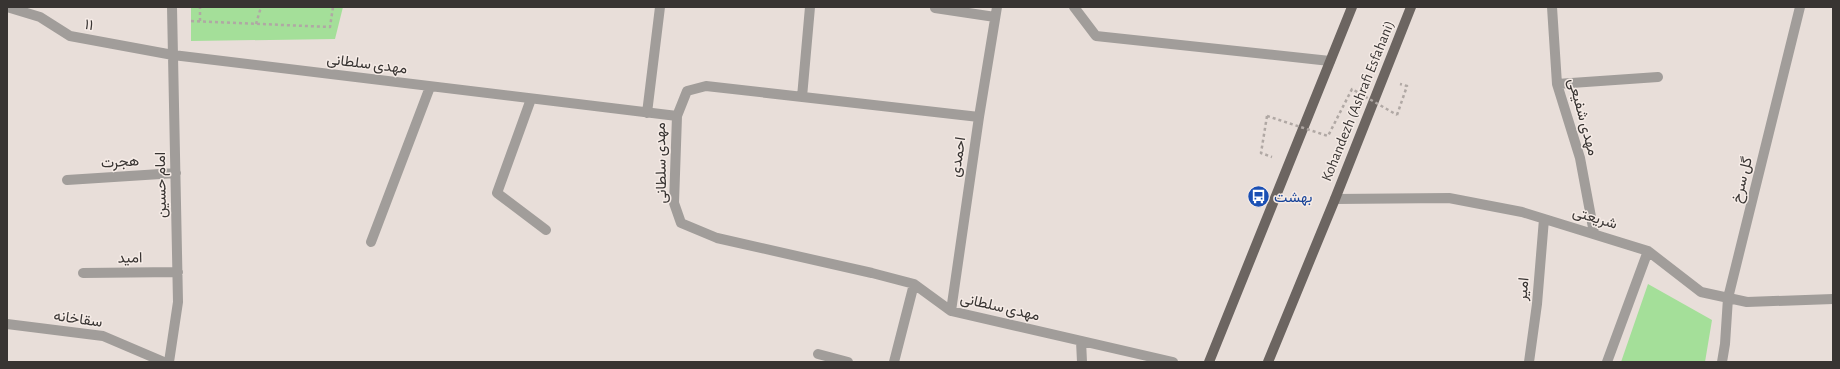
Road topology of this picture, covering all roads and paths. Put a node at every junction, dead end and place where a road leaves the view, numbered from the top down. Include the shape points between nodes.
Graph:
1 (7, 7) edge
2 (172, 7) edge
3 (200, 7) edge
4 (261, 7) edge
5 (333, 7) edge
6 (660, 7) edge
7 (810, 7) edge
8 (1074, 7) edge
9 (1352, 7) edge
10 (1411, 7) edge
11 (1552, 7) edge
12 (1800, 7) edge
13 (935, 8) edge
14 (996, 12) edge
15 (172, 20) junction
16 (200, 21) junction
17 (256, 24) junction
18 (173, 55) junction
19 (1330, 61) junction
20 (1658, 77) dead end
21 (1557, 84) junction
22 (1407, 86) dead end
23 (430, 87) junction
24 (802, 97) junction
25 (531, 99) junction
26 (647, 113) junction
27 (677, 116) junction
28 (979, 117) junction
29 (1261, 153) dead end
30 (176, 173) junction
31 (67, 180) dead end
32 (1336, 199) junction
33 (1544, 219) junction
34 (546, 230) dead end
35 (1594, 233) junction
36 (371, 242) dead end
37 (1648, 250) junction
38 (178, 272) junction
39 (83, 273) dead end
40 (914, 284) junction
41 (1728, 298) junction
42 (1833, 299) edge
43 (951, 311) junction
44 (7, 324) edge
45 (1081, 341) junction
46 (818, 354) dead end
47 (164, 362) edge
48 (169, 362) edge
49 (848, 362) edge
50 (894, 362) edge
51 (1082, 362) edge
52 (1173, 362) edge
53 (1209, 362) edge
54 (1268, 362) edge
55 (1530, 362) edge
56 (1607, 362) edge
57 (1722, 362) edge

1 - 18 street, ۱۱ via 40,17 70,36
2 - 15 street, امام حسین
3 - 16 path
4 - 17 path
5 - 17 path via 330,27
6 - 26 street
7 - 24 street
8 - 19 street via 1096,36
9 - 19 main road
10 - 32 main road, Kohandezh (Ashrafi Esfahani)
11 - 21 street, مهدی شفیعی
12 - 41 street, گل سرخ
13 - 14 street
14 - 28 street, احمدی
15 - 16 path
15 - 18 street, امام حسین
16 - 17 path
18 - 23 street, مهدی سلطانی
18 - 30 street, امام حسین
19 - 53 main road
20 - 21 street
21 - 35 street, مهدی شفیعی via 1580,158
22 - 29 path, bridge via 1397,115 1352,89 1328,136 1267,116
23 - 25 street, مهدی سلطانی
23 - 36 street
24 - 27 street via 706,86 687,91
24 - 28 street
25 - 26 street, مهدی سلطانی
25 - 34 street via 497,193
26 - 27 street, مهدی سلطانی
27 - 40 street, مهدی سلطانی via 674,202 681,223 717,238
28 - 43 street, احمدی
30 - 31 street, هجرت
30 - 38 street, امام حسین
32 - 33 street, شریعتی via 1449,198 1522,212
32 - 54 main road, Kohandezh (Ashrafi Esfahani)
33 - 35 street, شریعتی
33 - 55 street, امیر
35 - 37 street, شریعتی
37 - 41 street, شریعتی via 1701,292
37 - 56 street
38 - 39 street, امید
38 - 48 street, امام حسین via 178,302
40 - 43 street, مهدی سلطانی
40 - 50 street
41 - 42 street, شریعتی via 1747,302
41 - 57 street, گل سرخ
43 - 45 street, مهدی سلطانی
44 - 47 street, سقاخانه via 103,336
45 - 51 street
45 - 52 street, مهدی سلطانی
46 - 49 street

